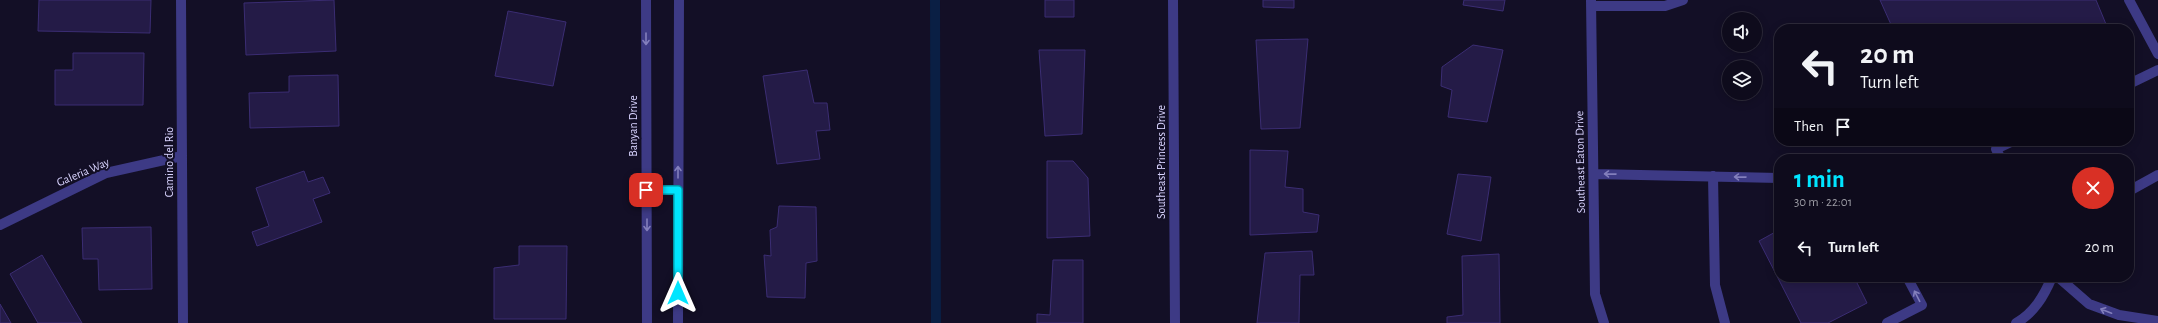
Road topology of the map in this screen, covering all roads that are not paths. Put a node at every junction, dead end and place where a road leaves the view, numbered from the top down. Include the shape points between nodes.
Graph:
1 (181, 0) edge
2 (646, 0) edge
3 (678, 0) edge
4 (1173, 0) edge
5 (1683, 0) edge
6 (2129, 0) edge
7 (1591, 3) edge
8 (2158, 54) edge
9 (2158, 70) edge
10 (2134, 82) edge
11 (2002, 146) edge
12 (1998, 154) edge
13 (182, 156) junction
14 (1594, 174) junction
15 (2158, 175) edge
16 (1713, 176) junction
17 (1774, 178) edge
18 (2134, 188) edge
19 (646, 190) junction
20 (678, 190) junction
21 (0, 225) edge
22 (1910, 282) edge
23 (2050, 282) edge
24 (2064, 282) edge
25 (2158, 321) edge
26 (183, 323) edge
27 (647, 323) edge
28 (678, 323) edge
29 (1175, 323) edge
30 (1604, 323) edge
31 (1725, 323) edge
32 (1887, 323) edge
33 (2016, 323) edge

1 - 13 street, Camino del Rio
2 -> 19 street, Banyan Drive
20 -> 3 street
4 - 29 street, Southeast Princess Drive
5 - 7 street via 1665,6
6 - 8 street
7 - 14 street, Southeast Eaton Drive
9 - 10 street
11 - 12 street via 1996,149
13 - 21 street, Galeria Way via 106,173
13 - 26 street, Camino del Rio
16 -> 14 street
14 - 30 street, Southeast Eaton Drive via 1595,294
15 - 18 street
17 -> 16 street
16 - 31 street via 1715,285
19 - 20 street
19 -> 27 street, Banyan Drive
20 - 28 street
32 -> 22 street via 1922,305
23 - 33 street via 2042,299
25 -> 24 street via 2119,315 2089,304

